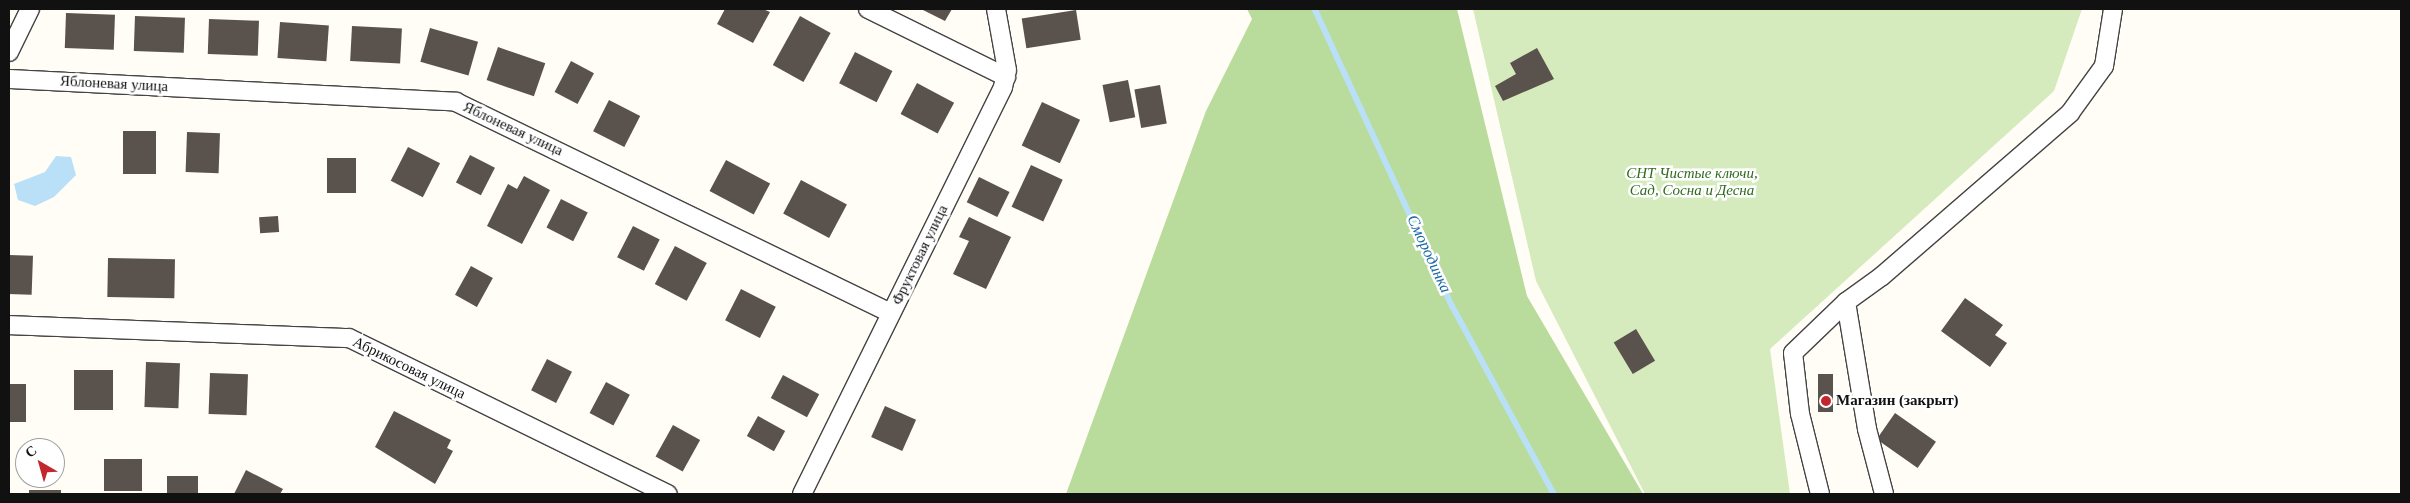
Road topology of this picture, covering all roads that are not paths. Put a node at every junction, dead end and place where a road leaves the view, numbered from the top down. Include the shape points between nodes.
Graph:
1 (30, 9) edge
2 (868, 9) edge
3 (996, 9) edge
4 (2113, 9) edge
5 (9, 52) edge
6 (1006, 77) junction
7 (9, 78) edge
8 (1846, 302) junction
9 (891, 313) junction
10 (9, 325) edge
11 (668, 494) edge
12 (802, 494) edge
13 (1820, 494) edge
14 (1884, 494) edge

1 - 5 street
2 - 6 street
3 - 6 street
4 - 8 street via 2104,66 2070,113 1882,276
6 - 9 street, Фруктовая улица
7 - 9 street, Яблоневая улица via 456,102
8 - 13 street via 1793,353 1800,414
8 - 14 street via 1867,429
9 - 12 street, Фруктовая улица
10 - 11 street, Абрикосовая улица via 349,338

